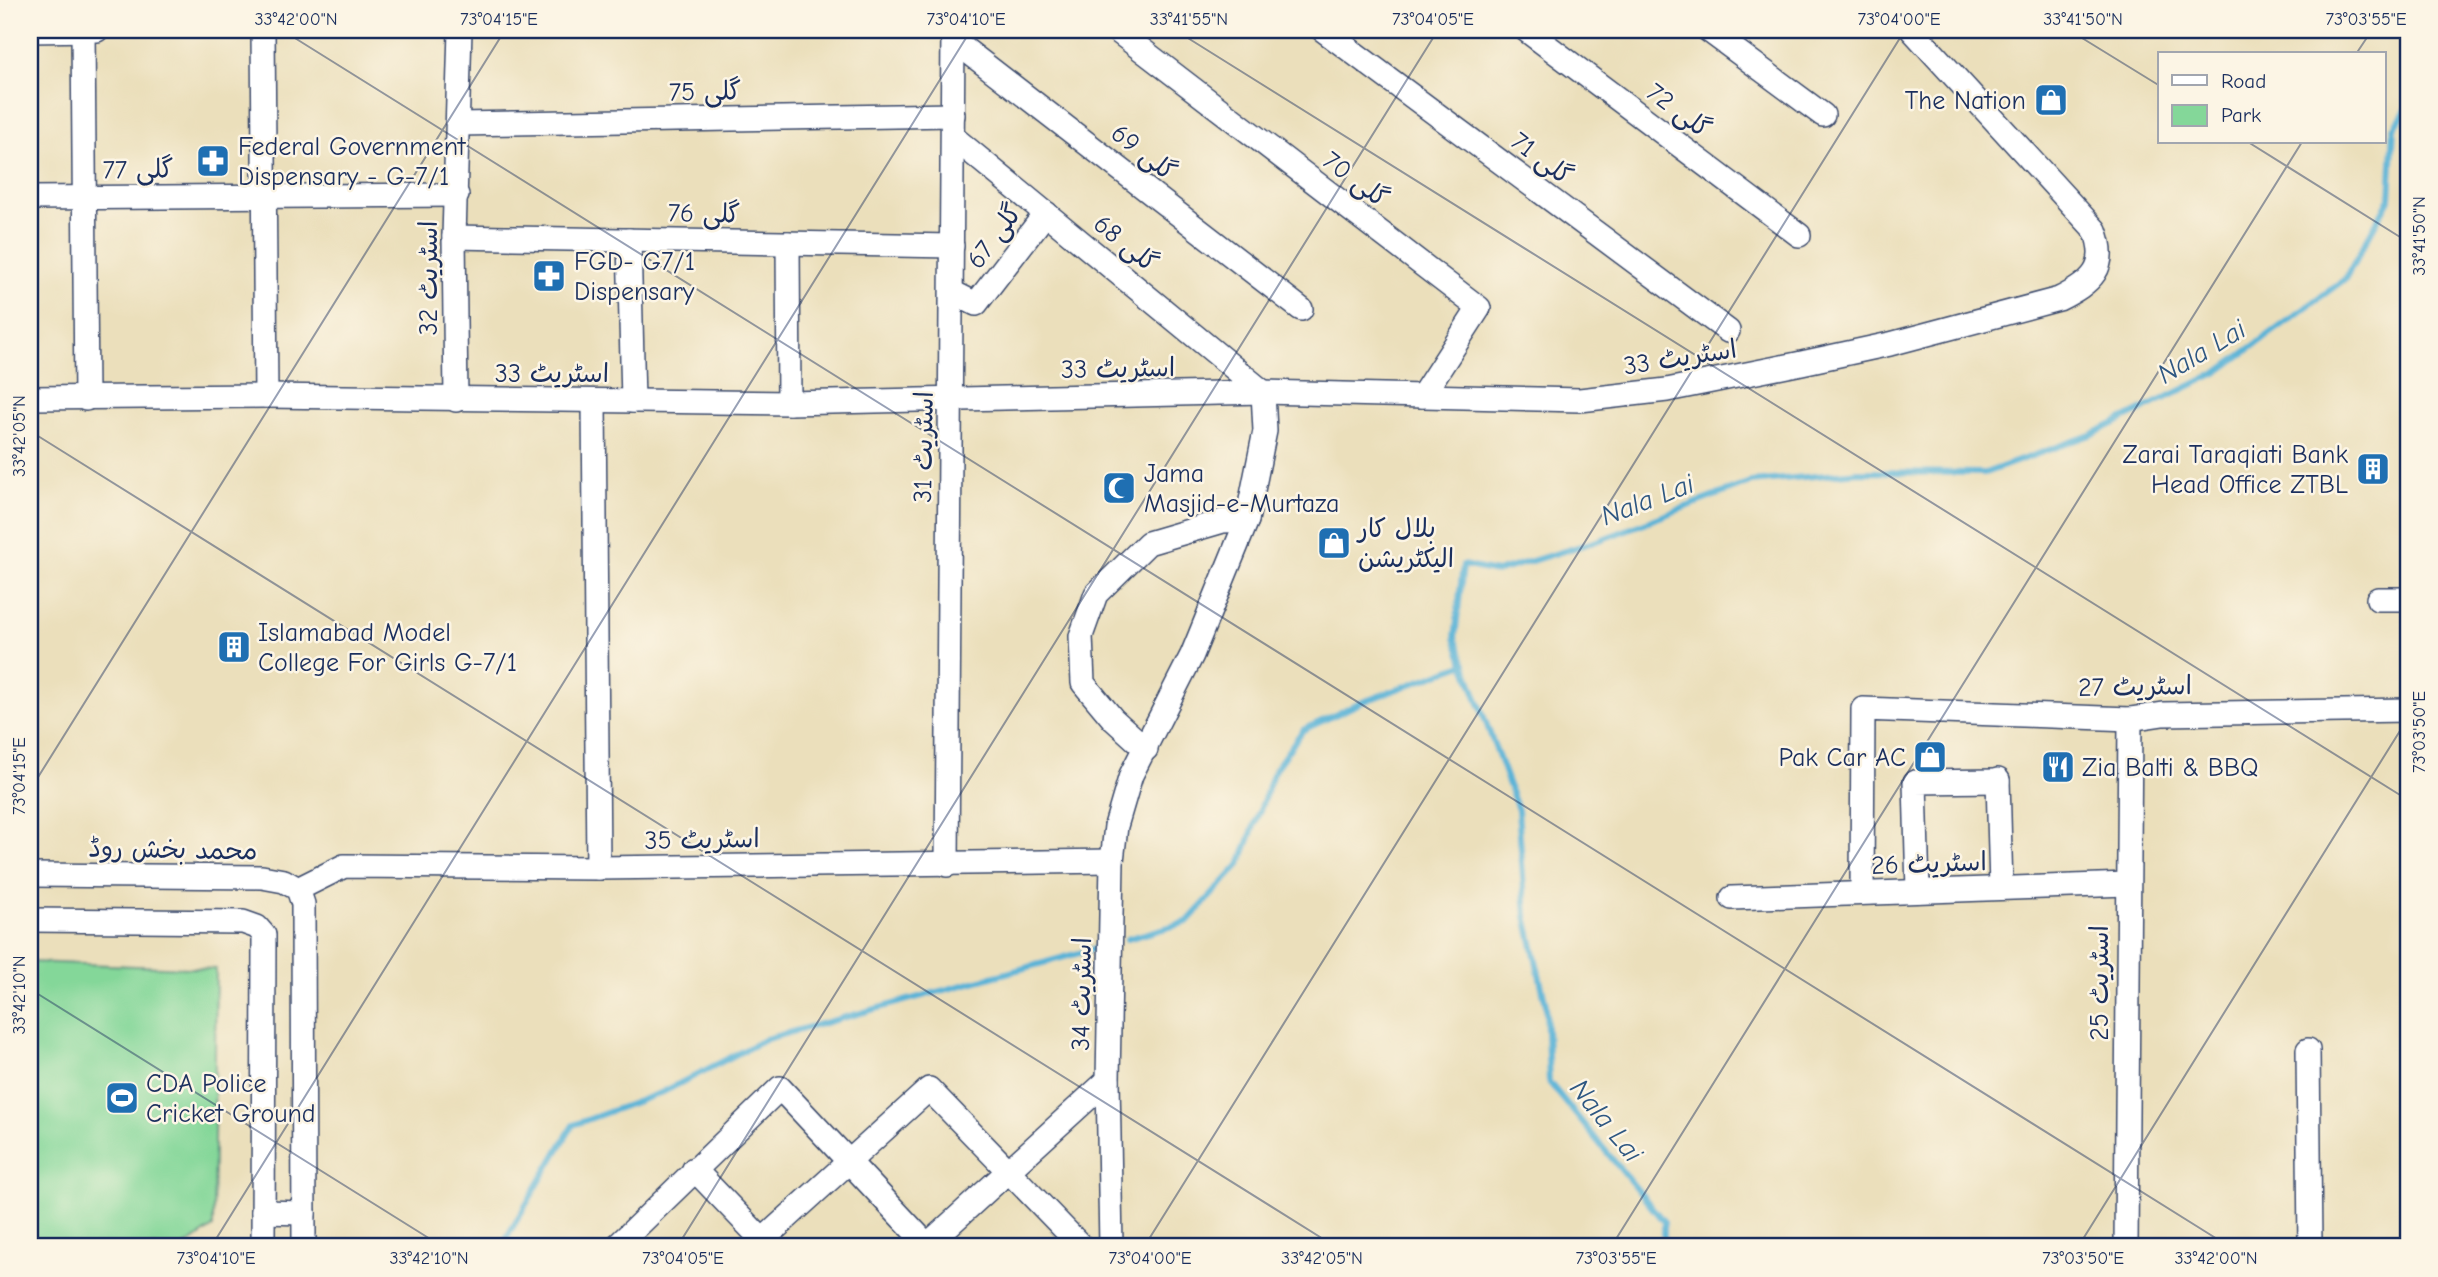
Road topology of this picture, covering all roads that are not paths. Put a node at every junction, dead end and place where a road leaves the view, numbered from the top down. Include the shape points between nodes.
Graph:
1 (83, 30) edge
2 (97, 30) edge
3 (263, 30) edge
4 (460, 30) edge
5 (1116, 30) edge
6 (1324, 30) edge
7 (1526, 30) edge
8 (1708, 30) edge
9 (30, 31) edge
10 (953, 35) edge
11 (1926, 35) edge
12 (1823, 115) dead end
13 (458, 124) junction
14 (953, 126) junction
15 (457, 195) junction
16 (264, 196) junction
17 (30, 198) edge
18 (85, 198) junction
19 (1046, 214) junction
20 (1799, 235) dead end
21 (454, 237) junction
22 (629, 240) junction
23 (788, 243) junction
24 (952, 246) junction
25 (953, 292) junction
26 (1301, 309) dead end
27 (1728, 331) dead end
28 (1263, 392) junction
29 (266, 396) junction
30 (1422, 396) junction
31 (30, 398) edge
32 (86, 399) junction
33 (456, 400) junction
34 (951, 400) junction
35 (633, 401) junction
36 (594, 402) junction
37 (789, 403) junction
38 (1247, 520) junction
39 (2378, 599) dead end
40 (2408, 599) edge
41 (2408, 710) edge
42 (2130, 719) junction
43 (1146, 749) junction
44 (1112, 861) junction
45 (947, 865) junction
46 (598, 869) junction
47 (30, 875) edge
48 (2127, 884) junction
49 (2001, 888) junction
50 (1918, 891) junction
51 (1862, 893) junction
52 (301, 897) junction
53 (1732, 898) dead end
54 (30, 920) edge
55 (2308, 1050) dead end
56 (1108, 1080) junction
57 (849, 1163) junction
58 (1009, 1168) junction
59 (694, 1169) junction
60 (263, 1212) junction
61 (304, 1213) junction
62 (1108, 1218) junction
63 (762, 1245) edge
64 (263, 1247) edge
65 (304, 1247) edge
66 (616, 1247) edge
67 (927, 1247) edge
68 (1082, 1247) edge
69 (1111, 1247) edge
70 (2126, 1247) edge
71 (2310, 1247) edge

1 - 2 street
1 - 9 street
1 - 18 street
3 - 16 street
4 - 13 street, اسٹریٹ 32
5 - 30 street, گلی 70 via 1479,308
6 - 27 street, گلی 71
7 - 20 street, گلی 72
8 - 12 street
10 - 14 street, اسٹریٹ 31
10 - 26 street, گلی 69
11 - 30 street, اسٹریٹ 33 via 2095,230 2102,246 2101,259 2081,288 2059,299 1890,344 1667,390 1580,400
13 - 14 street, گلی 75
13 - 15 street, اسٹریٹ 32
14 - 19 street, گلی 68
14 - 24 street, اسٹریٹ 31
15 - 16 street, گلی 77
15 - 21 street, اسٹریٹ 32
16 - 18 street, گلی 77
16 - 29 street
17 - 18 street, گلی 77
18 - 32 street
19 - 25 street, گلی 67 via 976,304
19 - 28 street, گلی 68
21 - 22 street, گلی 76
21 - 33 street, اسٹریٹ 32
22 - 23 street, گلی 76
22 - 35 street
23 - 24 street, گلی 76
23 - 37 street
24 - 25 street, اسٹریٹ 31
25 - 34 street, اسٹریٹ 31
28 - 30 street, اسٹریٹ 33
28 - 34 street, اسٹریٹ 33
28 - 38 street, اسٹریٹ 34 via 1265,431
29 - 32 street, اسٹریٹ 33
29 - 33 street, اسٹریٹ 33
31 - 32 street, اسٹریٹ 33
33 - 36 street, اسٹریٹ 33
34 - 37 street, اسٹریٹ 33
34 - 45 street, اسٹریٹ 31
35 - 36 street, اسٹریٹ 33
35 - 37 street, اسٹریٹ 33
36 - 46 street
38 - 43 street, اسٹریٹ 34 via 1192,655
38 - 43 street via 1223,521 1148,543 1096,594 1081,636 1083,683
39 - 40 street
41 - 42 street, اسٹریٹ 27 via 2164,714
42 - 48 street, اسٹریٹ 25
42 - 51 street, اسٹریٹ 27 via 1863,709
43 - 44 street, اسٹریٹ 34 via 1131,775 1116,826
44 - 45 street, اسٹریٹ 35
44 - 56 street, اسٹریٹ 34
45 - 46 street, اسٹریٹ 35
46 - 52 street, اسٹریٹ 35 via 344,866
47 - 52 street, محمد بخش روڈ via 262,877 285,881
48 - 49 street, اسٹریٹ 26
48 - 70 street, اسٹریٹ 25
49 - 50 street, اسٹریٹ 26
49 - 50 street via 1998,781 1915,782
50 - 51 street, اسٹریٹ 26
51 - 53 street, اسٹریٹ 26
52 - 61 street
54 - 60 street via 243,922 264,935
55 - 71 street
56 - 58 street
56 - 62 street, اسٹریٹ 34
57 - 58 street via 929,1089
57 - 59 street via 780,1088
57 - 63 street
57 - 67 street
58 - 67 street
58 - 68 street
59 - 63 street
59 - 66 street
60 - 61 street
60 - 64 street
61 - 65 street
62 - 68 street
62 - 69 street, اسٹریٹ 34

